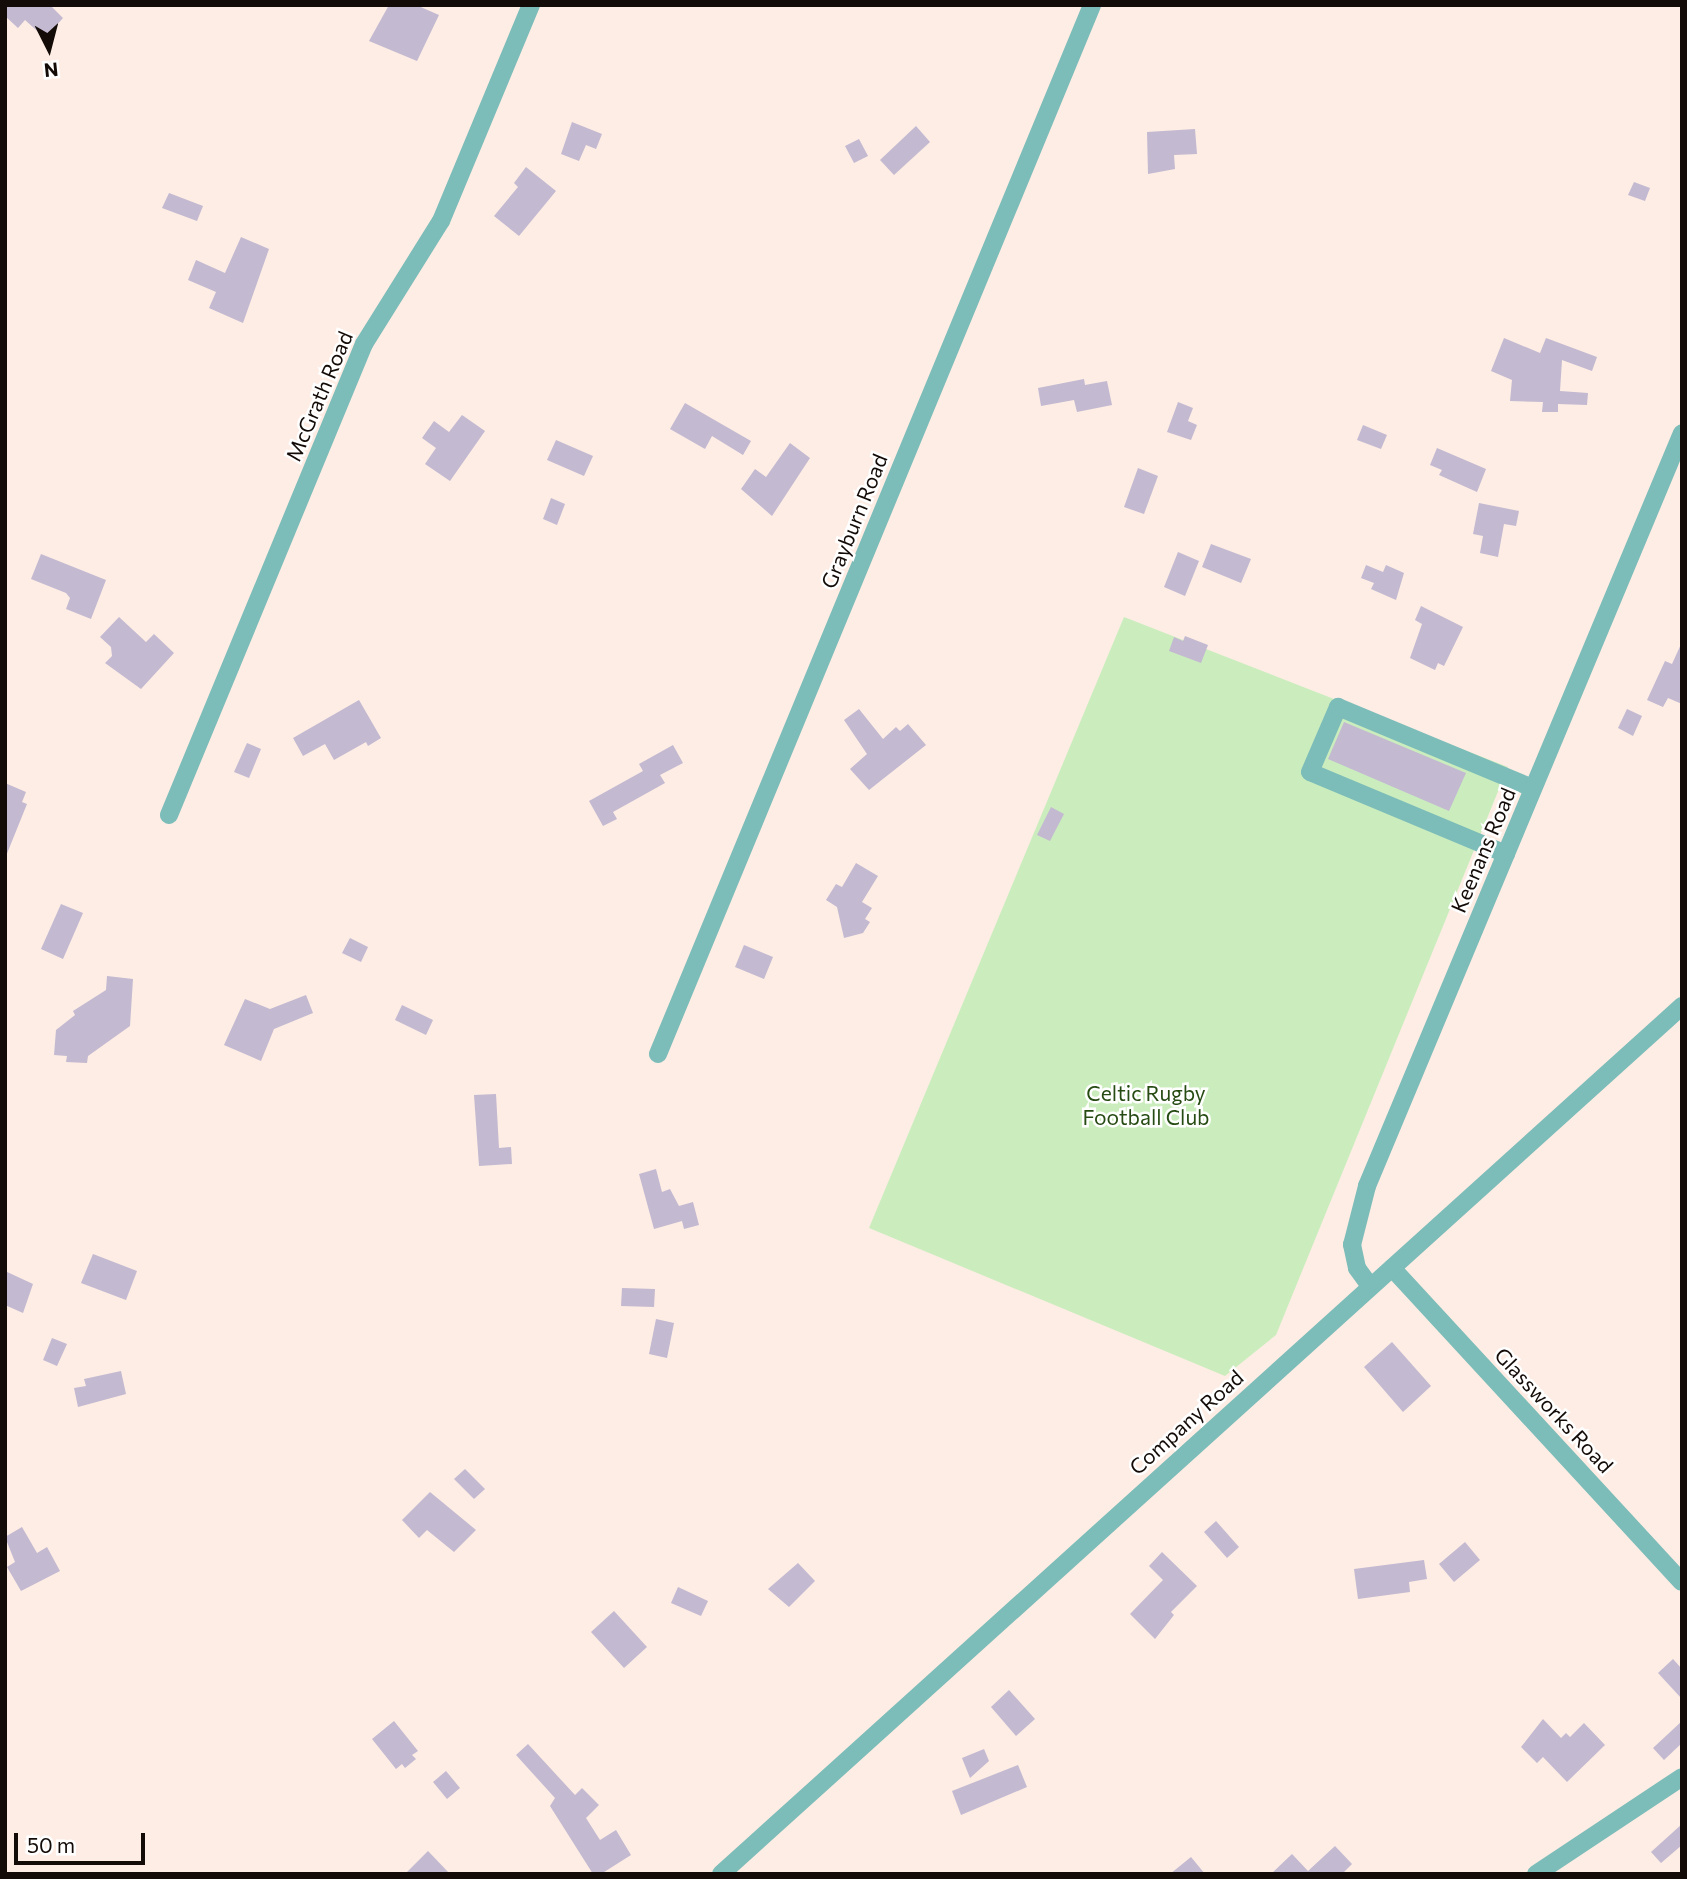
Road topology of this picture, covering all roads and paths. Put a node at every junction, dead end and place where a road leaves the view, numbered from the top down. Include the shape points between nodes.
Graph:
1 (531, 5) edge
2 (1092, 5) edge
3 (1682, 432) edge
4 (1533, 789) junction
5 (169, 815) dead end
6 (1506, 854) junction
7 (1682, 1006) edge
8 (658, 1054) dead end
9 (1392, 1268) junction
10 (1370, 1286) junction
11 (1682, 1582) edge
12 (1682, 1777) edge
13 (722, 1874) edge
14 (1536, 1874) edge

1 - 5 street, McGrath Road via 442,221 364,344
2 - 8 street, Grayburn Road
3 - 4 street, Keenans Road
4 - 6 street, Keenans Road
4 - 6 street via 1338,707 1310,772
6 - 10 street, Keenans Road via 1356,1219 1353,1257
7 - 9 street, Company Road
9 - 10 street, Company Road
9 - 11 street, Glassworks Road
10 - 13 street, Company Road
12 - 14 street

